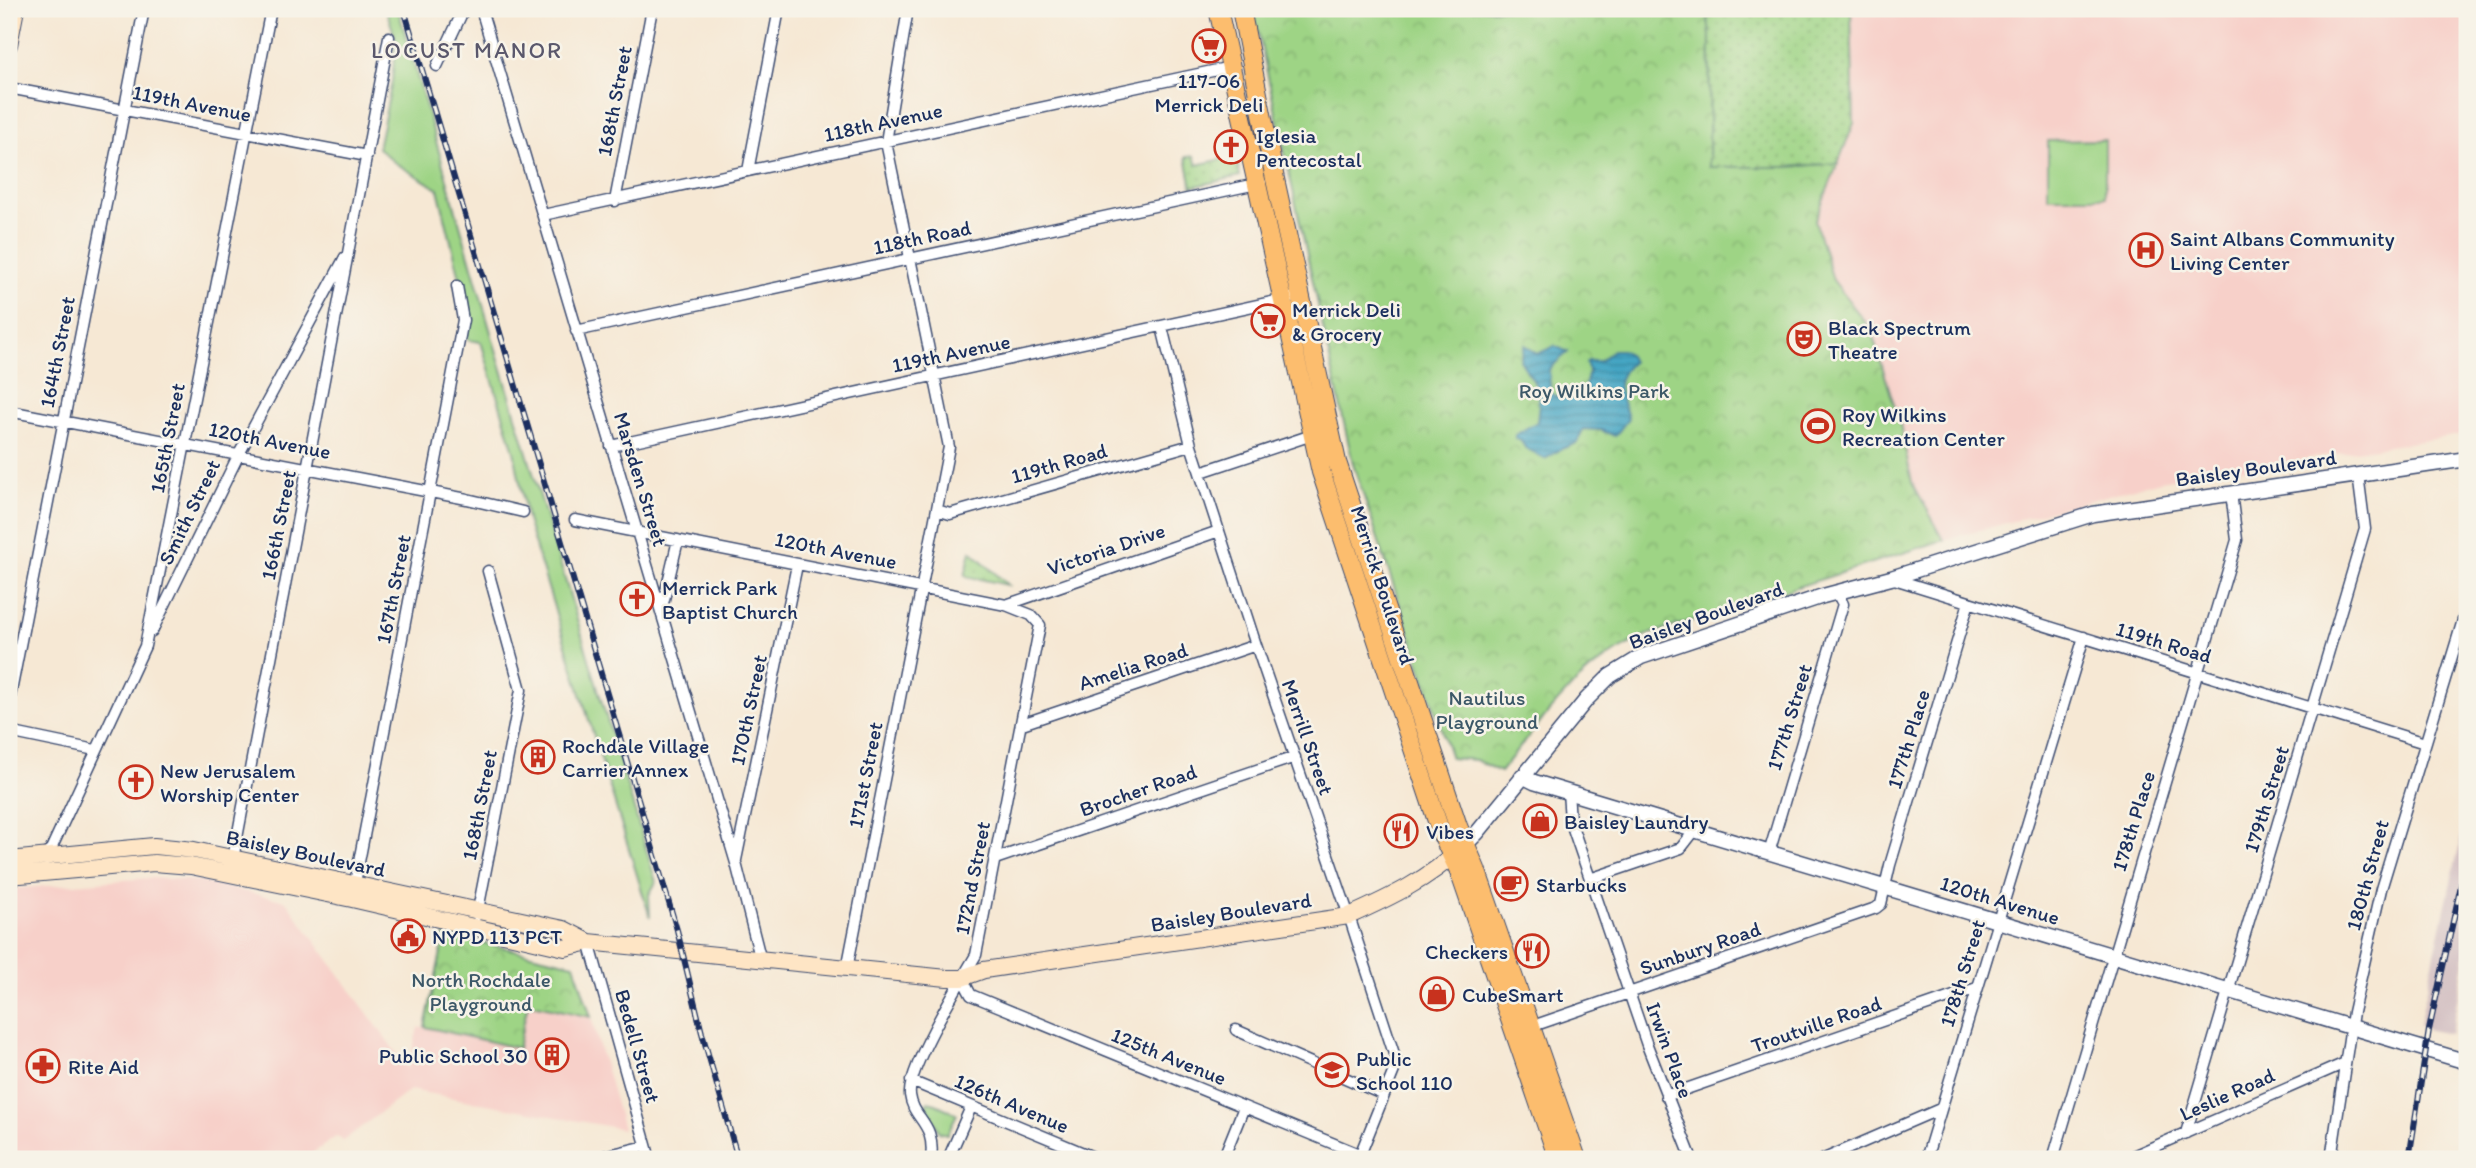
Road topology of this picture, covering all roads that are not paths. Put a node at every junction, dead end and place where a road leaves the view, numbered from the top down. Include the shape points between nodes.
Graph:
1 (16, 9) edge
2 (144, 9) edge
3 (271, 9) edge
4 (464, 9) edge
5 (481, 9) edge
6 (652, 9) edge
7 (779, 9) edge
8 (908, 9) edge
9 (1218, 9) edge
10 (1241, 9) edge
11 (389, 37) dead end
12 (9, 45) edge
13 (437, 66) dead end
14 (1231, 67) junction
15 (9, 88) edge
16 (124, 110) junction
17 (247, 133) junction
18 (886, 142) junction
19 (368, 156) junction
20 (748, 171) junction
21 (1266, 182) junction
22 (615, 201) junction
23 (543, 215) junction
24 (350, 248) junction
25 (909, 259) junction
26 (457, 286) dead end
27 (1291, 299) junction
28 (1162, 327) junction
29 (576, 331) junction
30 (935, 376) junction
31 (9, 411) edge
32 (63, 421) junction
33 (1320, 433) junction
34 (186, 444) junction
35 (1191, 445) junction
36 (611, 446) junction
37 (238, 456) junction
38 (2467, 459) edge
39 (308, 469) junction
40 (1201, 472) junction
41 (2358, 474) junction
42 (431, 492) junction
43 (2231, 493) junction
44 (937, 510) junction
45 (523, 512) dead end
46 (575, 520) dead end
47 (1219, 531) junction
48 (636, 532) junction
49 (678, 540) junction
50 (164, 553) junction
51 (187, 561) junction
52 (797, 565) junction
53 (488, 571) dead end
54 (1891, 578) junction
55 (921, 589) junction
56 (1837, 593) junction
57 (1969, 602) junction
58 (1006, 605) junction
59 (2467, 607) edge
60 (661, 614) junction
61 (2084, 638) junction
62 (1256, 645) junction
63 (145, 646) junction
64 (2198, 673) junction
65 (9, 702) edge
66 (2313, 708) junction
67 (1022, 723) junction
68 (9, 732) edge
69 (2425, 743) junction
70 (95, 750) junction
71 (1295, 757) junction
72 (1522, 776) junction
73 (1568, 792) junction
74 (1695, 830) junction
75 (1466, 844) junction
76 (1769, 853) junction
77 (1452, 857) junction
78 (995, 859) junction
79 (9, 860) edge
80 (736, 863) junction
81 (46, 865) junction
82 (231, 866) junction
83 (9, 876) edge
84 (1590, 879) junction
85 (1886, 888) junction
86 (353, 892) junction
87 (1349, 915) junction
88 (476, 919) junction
89 (1999, 922) junction
90 (589, 942) junction
91 (2113, 956) junction
92 (761, 961) junction
93 (847, 969) junction
94 (962, 978) junction
95 (1977, 988) junction
96 (2228, 991) junction
97 (1629, 993) junction
98 (2350, 1027) junction
99 (1236, 1030) dead end
100 (1523, 1030) junction
101 (2467, 1062) edge
102 (2345, 1063) junction
103 (911, 1081) junction
104 (1384, 1095) junction
105 (1666, 1096) junction
106 (971, 1107) junction
107 (1244, 1107) junction
108 (1940, 1109) junction
109 (2186, 1133) junction
110 (646, 1146) junction
111 (1365, 1157) edge
112 (592, 1159) edge
113 (650, 1159) edge
114 (931, 1159) edge
115 (947, 1159) edge
116 (1098, 1159) edge
117 (1223, 1159) edge
118 (1558, 1159) edge
119 (1577, 1159) edge
120 (1692, 1159) edge
121 (1825, 1159) edge
122 (1926, 1159) edge
123 (2053, 1159) edge
124 (2126, 1159) edge
125 (2331, 1159) edge

1 - 12 main road
2 - 16 street, 164th Street
3 - 17 street, 165th Street
4 - 13 street
5 - 23 street, Marsden Street
6 - 22 street, 168th Street
7 - 20 street
8 - 18 street
9 - 14 main road, Merrick Boulevard
10 - 21 main road, Merrick Boulevard
11 - 19 street
14 - 18 street, 118th Avenue
14 - 21 main road, Merrick Boulevard
15 - 16 street, 119th Avenue
16 - 17 street, 119th Avenue
16 - 32 street, 164th Street
17 - 19 street, 119th Avenue
17 - 34 street, 165th Street
18 - 20 street, 118th Avenue
18 - 25 street, 171st Street
19 - 24 street, 166th Street
20 - 22 street, 118th Avenue
21 - 25 street, 118th Road
21 - 27 main road, Merrick Boulevard
22 - 23 street, 118th Avenue
23 - 29 street, Marsden Street
24 - 37 street, Smith Street
24 - 39 street, 166th Street
25 - 29 street, 118th Road
25 - 30 street, 171st Street
26 - 42 street, 167th Street via 463,320
27 - 28 street, 119th Avenue
27 - 33 main road, Merrick Boulevard
28 - 30 street, 119th Avenue
28 - 35 street, Merrill Street
29 - 36 street, Marsden Street
30 - 36 street, 119th Avenue
30 - 44 street, 171st Street via 949,447
31 - 32 street, 120th Avenue
32 - 34 street, 120th Avenue
32 - 65 street, 164th Street
33 - 40 street
33 - 75 main road, Merrick Boulevard via 1344,482
33 - 77 main road, Merrick Boulevard via 1321,472
34 - 37 street, 120th Avenue
34 - 50 street, 165th Street
35 - 40 street, Merrill Street
35 - 44 street, 119th Road via 950,514
36 - 48 street, Marsden Street
37 - 39 street, 120th Avenue
37 - 51 street, Smith Street
38 - 41 street, Baisley Boulevard
39 - 42 street, 120th Avenue
39 - 82 street, 166th Street
40 - 47 street, Merrill Street
41 - 43 street, Baisley Boulevard
41 - 66 street, 179th Street via 2365,529
42 - 45 street, 120th Avenue
42 - 86 street, 167th Street
43 - 54 street, Baisley Boulevard via 2093,514
43 - 64 street, 178th Place via 2237,540
44 - 55 street, 171st Street
46 - 48 street, 120th Avenue
47 - 58 street, Victoria Drive
47 - 62 street, Merrill Street
48 - 49 street, 120th Avenue
48 - 60 street, Marsden Street
49 - 52 street, 120th Avenue
49 - 60 street
50 - 51 street
50 - 63 street, 165th Street
51 - 63 street, Smith Street
52 - 55 street, 120th Avenue
52 - 80 street, 170th Street
53 - 88 street, 168th Street via 521,690
54 - 56 street, Baisley Boulevard
54 - 57 street, 119th Road
55 - 58 street, 120th Avenue
55 - 93 street, 171st Street
56 - 72 street, Baisley Boulevard via 1641,657 1610,676
56 - 76 street, 177th Street via 1843,604
57 - 61 street, 119th Road
57 - 85 street, 177th Place
58 - 67 street, 172nd Street via 1031,615 1040,625
59 - 69 street, 180th Street
60 - 80 street, Marsden Street
61 - 64 street, 119th Road
61 - 89 street, 178th Street
62 - 67 street, Amelia Road
62 - 71 street, Merrill Street
63 - 70 street, 165th Street
64 - 66 street, 119th Road
64 - 91 street, 178th Place
66 - 69 street, 119th Road
66 - 96 street, 179th Street
67 - 78 street, 172nd Street
68 - 70 street
69 - 98 street, 180th Street via 2381,889
70 - 81 street, 165th Street
71 - 78 street, Brocher Road
71 - 87 street, Merrill Street
72 - 73 street, 120th Avenue
72 - 75 street, Baisley Boulevard
73 - 74 street, 120th Avenue
73 - 84 street, Irwin Place via 1570,820
74 - 76 street, 120th Avenue
74 - 84 street via 1681,848
75 - 77 main road, Baisley Boulevard
75 - 100 main road, Merrick Boulevard
76 - 85 street, 120th Avenue
77 - 87 main road, Baisley Boulevard via 1383,900
77 - 100 main road, Merrick Boulevard
78 - 94 street, 172nd Street via 976,955
79 - 81 main road, Baisley Boulevard
80 - 92 street, Marsden Street
81 - 82 main road, Baisley Boulevard
81 - 83 main road, Baisley Boulevard
82 - 86 main road, Baisley Boulevard
84 - 97 street, Irwin Place
85 - 89 street, 120th Avenue
85 - 97 street, Sunbury Road via 1877,908
86 - 88 main road, Baisley Boulevard
87 - 94 main road, Baisley Boulevard via 985,970
87 - 104 street, Merrill Street via 1397,1063
88 - 90 main road, Baisley Boulevard via 564,929
89 - 91 street, 120th Avenue
89 - 95 street, 178th Street
90 - 92 main road, Baisley Boulevard
90 - 110 street, Bedell Street
91 - 96 street, 120th Avenue
91 - 123 street, 178th Place
92 - 93 main road, Baisley Boulevard
93 - 94 main road, Baisley Boulevard
94 - 103 street, 172nd Street
94 - 107 street, 125th Avenue via 971,995
95 - 105 street, Troutville Road
95 - 108 street, 178th Street
96 - 98 street, 120th Avenue
96 - 109 street, 179th Street
97 - 100 street, Sunbury Road
97 - 105 street, Irwin Place
98 - 101 street, 120th Avenue
98 - 102 street, 180th Street
99 - 104 street
100 - 118 main road, Merrick Boulevard
100 - 119 main road, Merrick Boulevard
102 - 109 street, Leslie Road
102 - 125 street, 180th Street
103 - 106 street, 126th Avenue
103 - 114 street via 911,1101 928,1126
104 - 111 street, Merrill Street
105 - 120 street, Irwin Place
106 - 115 street
106 - 116 street, 126th Avenue
107 - 111 street, 125th Avenue
107 - 117 street
108 - 121 street
108 - 122 street, 178th Street
109 - 124 street, Leslie Road
110 - 112 street
110 - 113 street, Bedell Street

